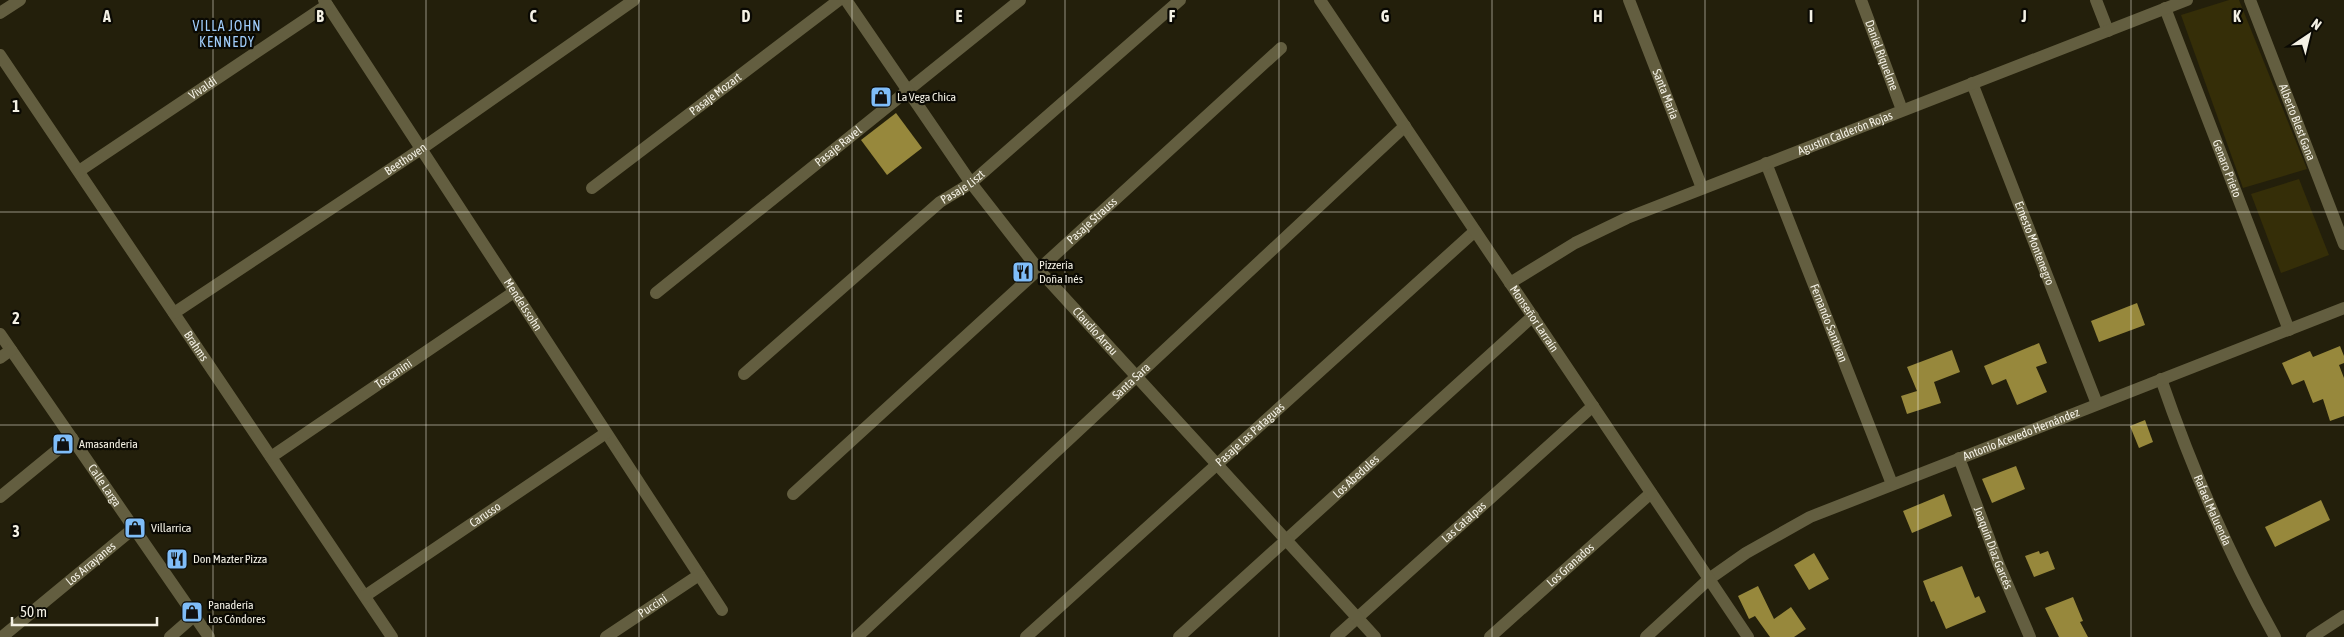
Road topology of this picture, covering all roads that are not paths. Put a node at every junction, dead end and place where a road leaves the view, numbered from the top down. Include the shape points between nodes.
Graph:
1 (20, 0) edge
2 (634, 0) edge
3 (839, 0) edge
4 (846, 0) edge
5 (1020, 0) edge
6 (1180, 0) edge
7 (1628, 0) edge
8 (1861, 0) edge
9 (2096, 0) edge
10 (2187, 0) edge
11 (2250, 0) edge
12 (1322, 1) edge
13 (325, 2) edge
14 (2165, 8) junction
15 (0, 14) edge
16 (2108, 31) junction
17 (1281, 48) dead end
18 (0, 55) edge
19 (1972, 83) junction
20 (909, 92) junction
21 (1902, 110) junction
22 (1405, 126) junction
23 (421, 149) junction
24 (1766, 163) junction
25 (79, 171) junction
26 (971, 183) junction
27 (592, 188) dead end
28 (1702, 188) junction
29 (1475, 231) junction
30 (2344, 244) edge
31 (1039, 270) junction
32 (1510, 283) junction
33 (514, 292) junction
34 (656, 293) dead end
35 (2344, 308) edge
36 (174, 313) junction
37 (1533, 316) junction
38 (2289, 330) junction
39 (0, 334) edge
40 (11, 350) junction
41 (0, 358) edge
42 (744, 374) dead end
43 (1136, 377) junction
44 (2162, 380) junction
45 (2097, 404) junction
46 (1593, 406) junction
47 (606, 433) junction
48 (72, 438) junction
49 (271, 456) junction
50 (1959, 458) junction
51 (1217, 464) junction
52 (1892, 484) junction
53 (1651, 493) junction
54 (793, 494) dead end
55 (0, 497) edge
56 (134, 528) junction
57 (1286, 539) junction
58 (699, 575) junction
59 (1709, 578) junction
60 (365, 596) junction
61 (722, 610) dead end
62 (194, 616) junction
63 (2344, 616) edge
64 (1358, 618) junction
65 (2, 637) edge
66 (170, 637) edge
67 (209, 637) edge
68 (392, 637) edge
69 (606, 637) edge
70 (857, 637) edge
71 (1026, 637) edge
72 (1179, 637) edge
73 (1336, 637) edge
74 (1376, 637) edge
75 (1490, 637) edge
76 (1646, 637) edge
77 (1748, 637) edge
78 (2030, 637) edge
79 (2275, 637) edge
80 (2312, 637) edge

1 - 15 street
2 - 23 street, Beethoven
3 - 27 street, Pasaje Mozart
4 - 20 street, Claudio Arrau
5 - 20 street, Pasaje Ravel
6 - 26 street, Pasaje Liszt
7 - 28 street, Santa María
8 - 21 street, Daniel Riquelme
9 - 16 street
10 - 14 street, Agustín Calderón Rojas
11 - 30 street, Alberto Blest Gana
12 - 22 street, Monseñor Larraín
13 - 23 street, Mendelssohn
13 - 25 street, Vivaldi
14 - 16 street, Agustín Calderón Rojas
14 - 38 street, Genaro Prieto
16 - 19 street, Agustín Calderón Rojas
17 - 31 street, Pasaje Strauss
18 - 25 street, Brahms
19 - 21 street, Agustín Calderón Rojas
19 - 45 street, Ernesto Montenegro
20 - 26 street, Claudio Arrau
20 - 34 street, Pasaje Ravel
21 - 24 street, Agustín Calderón Rojas
22 - 29 street, Monseñor Larraín
22 - 43 street, Santa Sara
23 - 33 street, Mendelssohn
23 - 36 street, Beethoven
24 - 28 street, Agustín Calderón Rojas
24 - 52 street, Fernando Santivan
25 - 36 street, Brahms
26 - 31 street, Claudio Arrau
26 - 42 street, Pasaje Liszt via 940,202
28 - 32 street, Agustín Calderón Rojas via 1584,238
29 - 32 street, Monseñor Larraín
29 - 51 street, Pasaje Las Pataguas
31 - 43 street, Claudio Arrau
31 - 54 street, Pasaje Strauss
32 - 37 street, Monseñor Larraín
33 - 47 street, Mendelssohn
33 - 49 street, Toscanini
35 - 38 street, Antonio Acevedo Hernández
36 - 49 street, Brahms
37 - 46 street, Monseñor Larraín
37 - 57 street, Los Abedules
38 - 44 street, Antonio Acevedo Hernández
39 - 40 street, Calle Larga
40 - 41 street
40 - 48 street, Calle Larga
43 - 51 street, Claudio Arrau
43 - 70 street, Santa Sara
44 - 45 street, Antonio Acevedo Hernández
44 - 79 street, Rafael Maluenda via 2210,507
45 - 50 street, Antonio Acevedo Hernández
46 - 53 street, Monseñor Larraín
46 - 64 street, Las Catalpas
47 - 58 street, Mendelssohn
47 - 60 street, Carusso
48 - 55 street
48 - 56 street, Calle Larga
49 - 60 street, Brahms
50 - 52 street, Antonio Acevedo Hernández
50 - 78 street, Joaquín Díaz Garcés via 1999,566
51 - 57 street, Claudio Arrau
51 - 71 street, Pasaje Las Pataguas
52 - 59 street, Antonio Acevedo Hernández via 1789,528
53 - 59 street, Monseñor Larraín
53 - 75 street, Los Granados
56 - 62 street, Calle Larga
56 - 65 street, Los Arrayanes
57 - 64 street, Claudio Arrau
57 - 72 street, Los Abedules
58 - 61 street, Mendelssohn
58 - 69 street, Puccini
59 - 76 street, Antonio Acevedo Hernández
59 - 77 street, Monseñor Larraín
60 - 68 street, Brahms
62 - 66 street
62 - 67 street, Calle Larga
63 - 80 street
64 - 73 street, Las Catalpas
64 - 74 street, Claudio Arrau

